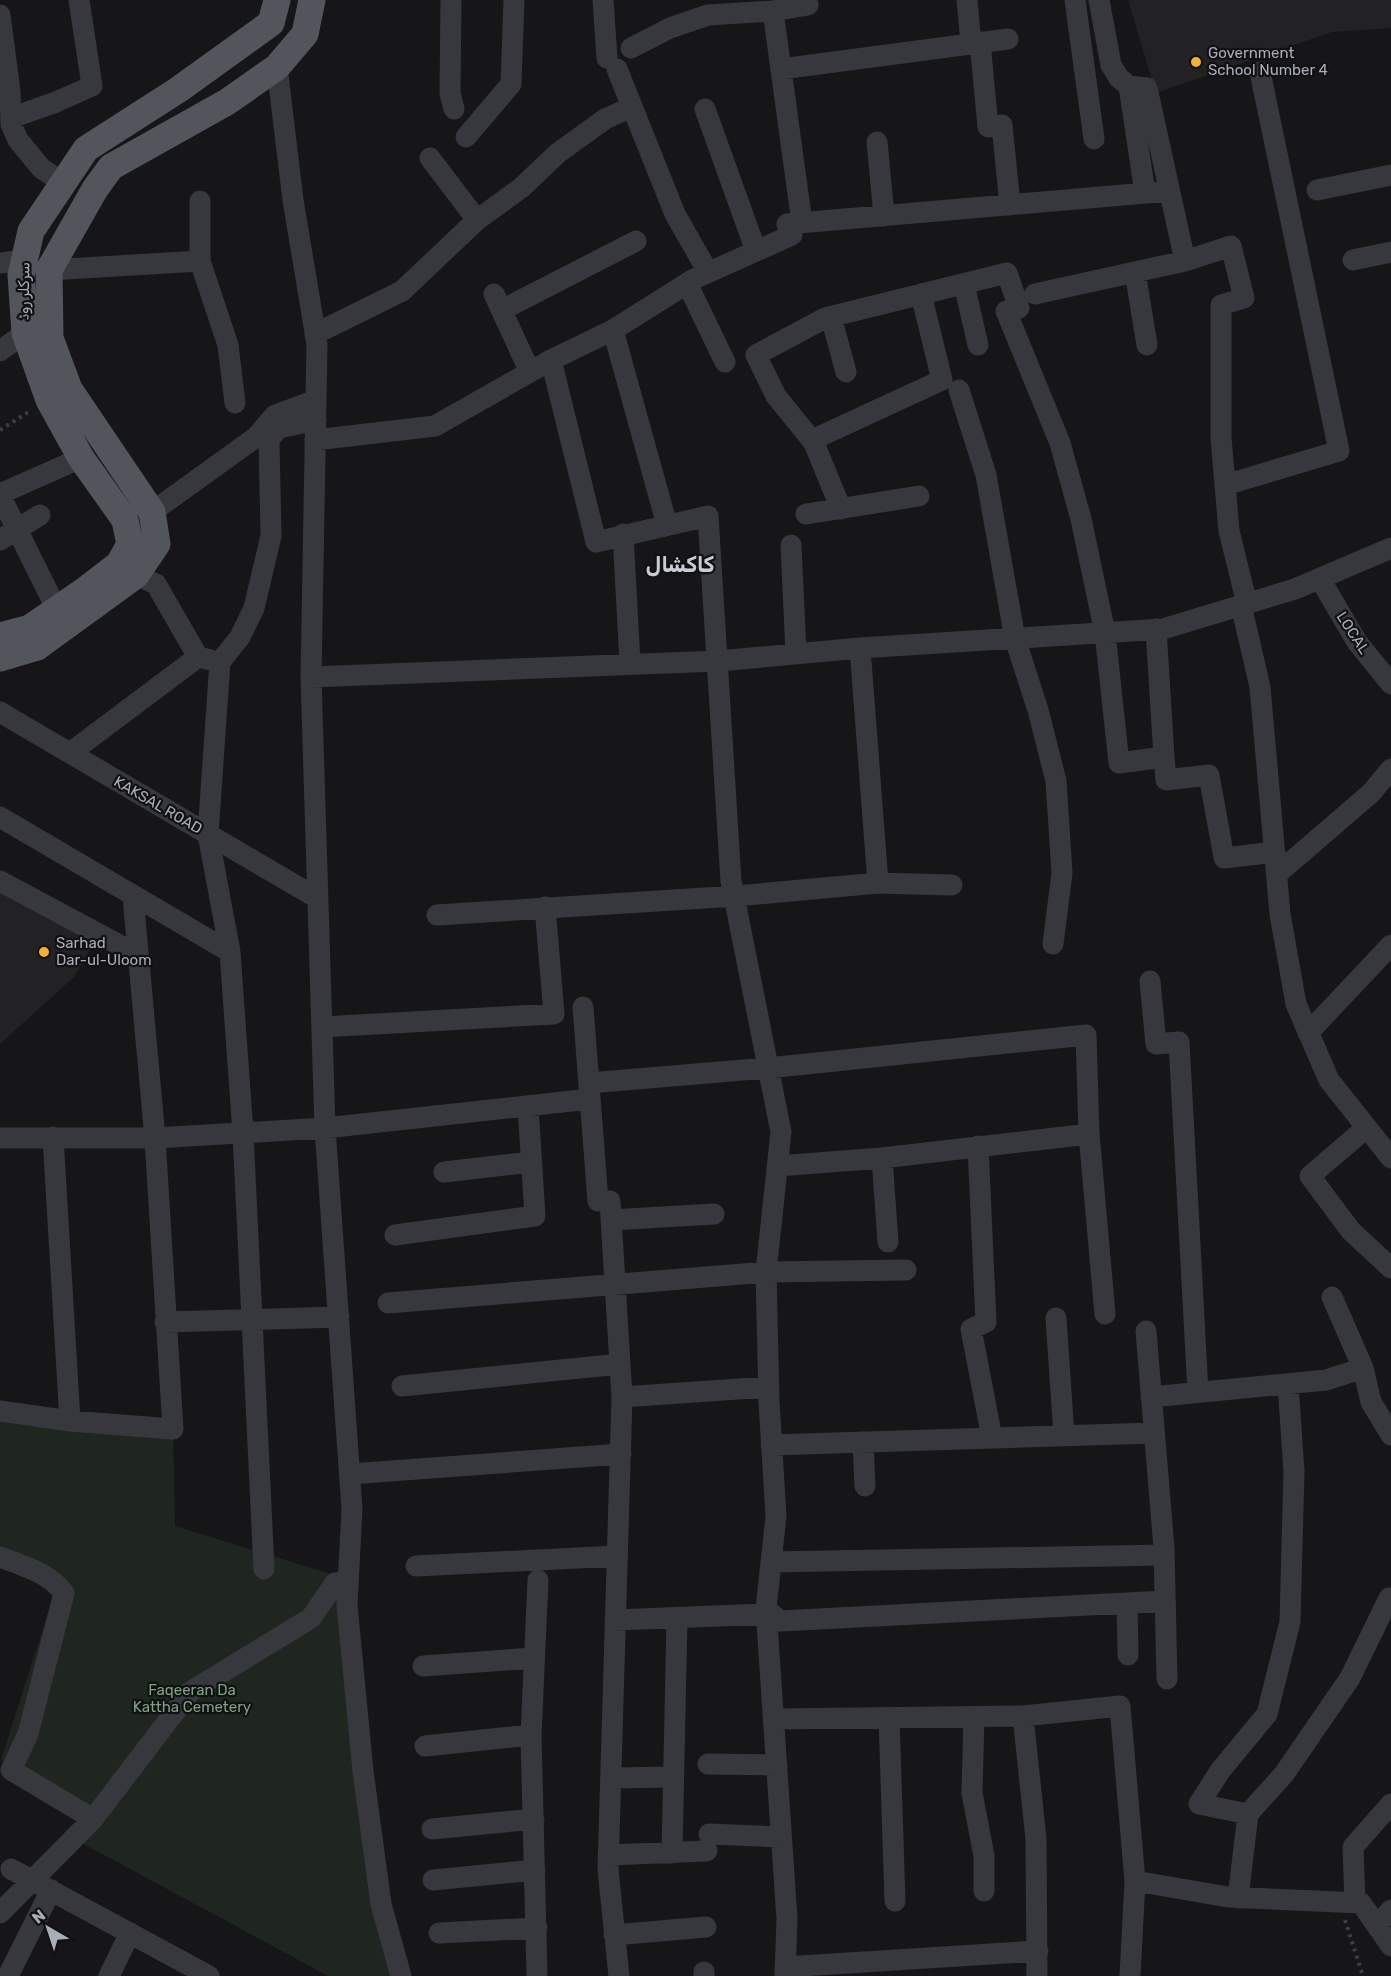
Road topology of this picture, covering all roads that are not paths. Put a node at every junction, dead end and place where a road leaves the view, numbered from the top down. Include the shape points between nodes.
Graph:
1 (79, 0) edge
2 (277, 0) edge
3 (312, 0) edge
4 (451, 0) edge
5 (514, 0) edge
6 (603, 0) edge
7 (807, 0) edge
8 (967, 0) edge
9 (1075, 0) edge
10 (1099, 0) edge
11 (706, 8) edge
12 (773, 11) junction
13 (0, 15) edge
14 (1008, 39) dead end
15 (976, 43) junction
16 (631, 48) dead end
17 (277, 68) junction
18 (781, 69) junction
19 (1260, 72) dead end
20 (1129, 86) junction
21 (5, 96) edge
22 (632, 107) junction
23 (454, 109) dead end
24 (705, 109) dead end
25 (8, 128) edge
26 (466, 137) dead end
27 (1094, 139) dead end
28 (877, 141) dead end
29 (86, 149) junction
30 (430, 158) dead end
31 (111, 167) junction
32 (1391, 176) edge
33 (63, 183) junction
34 (1317, 190) dead end
35 (1169, 191) junction
36 (1145, 193) junction
37 (200, 201) dead end
38 (1010, 205) junction
39 (884, 216) junction
40 (477, 220) junction
41 (802, 223) junction
42 (636, 241) dead end
43 (756, 251) junction
44 (1391, 252) edge
45 (1353, 260) dead end
46 (12, 261) edge
47 (200, 261) junction
48 (1185, 261) junction
49 (49, 270) junction
50 (708, 272) junction
51 (1135, 272) junction
52 (687, 283) junction
53 (964, 284) junction
54 (921, 294) junction
55 (1035, 294) dead end
56 (831, 316) junction
57 (613, 330) junction
58 (24, 333) junction
59 (315, 334) junction
60 (978, 345) dead end
61 (1147, 345) dead end
62 (0, 351) edge
63 (551, 360) junction
64 (725, 362) dead end
65 (530, 372) junction
66 (846, 372) dead end
67 (958, 390) dead end
68 (235, 404) dead end
69 (316, 420) junction
70 (812, 440) junction
71 (81, 458) junction
72 (1225, 485) junction
73 (0, 495) edge
74 (919, 496) dead end
75 (840, 509) junction
76 (152, 512) junction
77 (806, 514) dead end
78 (40, 515) dead end
79 (667, 525) junction
80 (19, 529) junction
81 (623, 534) junction
82 (0, 540) edge
83 (790, 545) dead end
84 (1391, 548) edge
85 (128, 569) junction
86 (1320, 579) junction
87 (1244, 605) junction
88 (57, 610) junction
89 (1156, 629) junction
90 (1105, 633) junction
91 (0, 636) edge
92 (1015, 639) junction
93 (860, 648) junction
94 (796, 653) junction
95 (198, 657) junction
96 (0, 658) edge
97 (719, 661) junction
98 (220, 662) junction
99 (630, 663) junction
100 (311, 677) junction
101 (1390, 680) edge
102 (0, 712) edge
103 (70, 753) junction
104 (1164, 757) junction
105 (1391, 769) edge
106 (0, 817) edge
107 (208, 834) junction
108 (1275, 852) junction
109 (1277, 874) junction
110 (0, 881) edge
111 (878, 883) junction
112 (952, 885) dead end
113 (736, 896) junction
114 (133, 897) junction
115 (317, 898) junction
116 (544, 908) junction
117 (437, 915) dead end
118 (1053, 944) dead end
119 (1391, 945) edge
120 (230, 952) junction
121 (138, 955) junction
122 (1150, 981) dead end
123 (583, 1006) dead end
124 (322, 1028) junction
125 (1308, 1033) junction
126 (768, 1068) junction
127 (590, 1091) junction
128 (528, 1106) junction
129 (325, 1128) junction
130 (1366, 1128) junction
131 (243, 1133) junction
132 (1089, 1134) junction
133 (53, 1137) junction
134 (0, 1138) edge
135 (155, 1138) junction
136 (978, 1146) junction
137 (1390, 1154) edge
138 (882, 1158) junction
139 (531, 1162) junction
140 (777, 1166) junction
141 (444, 1172) dead end
142 (714, 1214) dead end
143 (611, 1220) junction
144 (395, 1235) dead end
145 (888, 1242) dead end
146 (1391, 1268) edge
147 (906, 1270) dead end
148 (766, 1272) junction
149 (615, 1284) junction
150 (1332, 1297) dead end
151 (388, 1303) dead end
152 (1105, 1314) dead end
153 (339, 1317) junction
154 (1056, 1318) dead end
155 (250, 1320) junction
156 (165, 1322) junction
157 (1146, 1330) dead end
158 (620, 1364) junction
159 (1363, 1368) junction
160 (1288, 1384) junction
161 (402, 1386) dead end
162 (768, 1387) junction
163 (1198, 1392) junction
164 (622, 1397) junction
165 (1151, 1397) junction
166 (0, 1411) edge
167 (70, 1421) junction
168 (1154, 1433) junction
169 (1391, 1435) edge
170 (1064, 1436) junction
171 (992, 1438) junction
172 (863, 1442) junction
173 (771, 1445) junction
174 (621, 1454) junction
175 (350, 1474) junction
176 (865, 1486) dead end
177 (1164, 1555) junction
178 (617, 1556) junction
179 (0, 1557) edge
180 (771, 1562) junction
181 (416, 1566) dead end
182 (264, 1569) dead end
183 (538, 1580) dead end
184 (348, 1582) junction
185 (1389, 1598) dead end
186 (1165, 1601) junction
187 (1127, 1603) junction
188 (766, 1612) junction
189 (677, 1618) junction
190 (615, 1620) junction
191 (1128, 1655) dead end
192 (534, 1658) junction
193 (423, 1666) dead end
194 (1167, 1678) dead end
195 (1023, 1716) junction
196 (974, 1717) junction
197 (890, 1718) junction
198 (774, 1719) junction
199 (531, 1735) junction
200 (425, 1746) dead end
201 (708, 1764) dead end
202 (777, 1765) junction
203 (673, 1777) junction
204 (610, 1778) junction
205 (1391, 1804) edge
206 (1248, 1814) junction
207 (93, 1819) junction
208 (534, 1820) junction
209 (432, 1828) dead end
210 (781, 1837) junction
211 (672, 1853) junction
212 (608, 1855) junction
213 (11, 1869) dead end
214 (535, 1870) junction
215 (32, 1880) junction
216 (433, 1880) dead end
217 (1135, 1881) junction
218 (51, 1890) junction
219 (984, 1891) dead end
220 (1238, 1898) junction
221 (895, 1901) dead end
222 (1349, 1903) junction
223 (0, 1913) edge
224 (1384, 1918) edge
225 (706, 1927) dead end
226 (537, 1928) junction
227 (130, 1933) junction
228 (439, 1934) dead end
229 (614, 1935) junction
230 (1391, 1946) edge
231 (1038, 1951) junction
232 (785, 1972) edge
233 (8, 1976) edge
234 (109, 1976) edge
235 (209, 1976) edge
236 (400, 1976) edge
237 (537, 1976) edge
238 (619, 1976) edge
239 (1036, 1976) edge
240 (1130, 1976) edge

1 - 25 street via 92,86
2 - 29 main road, سرکلر روڈ via 271,23 178,90
3 - 17 main road via 305,34
4 - 23 street via 450,93
5 - 26 street via 512,84
6 - 22 street via 612,63
7 - 12 street via 808,5
8 - 15 street
9 - 27 street
10 - 20 street via 1111,65
11 - 12 street
11 - 16 street
12 - 18 street
13 - 21 street
14 - 15 street
15 - 18 street
15 - 38 street via 988,127 1002,125
17 - 31 main road via 227,102
17 - 59 street
18 - 41 street
19 - 72 street via 1339,451
20 - 35 street via 1147,88
20 - 36 street
21 - 25 street
22 - 40 street via 605,119 558,153 521,188
22 - 50 street via 675,214
24 - 43 street
25 - 33 street via 41,168
28 - 39 street
29 - 31 main road
29 - 33 main road, سرکلر روڈ
30 - 40 street
31 - 49 main road via 94,189
32 - 34 street
33 - 46 main road, سرکلر روڈ
35 - 36 street
35 - 48 street
36 - 38 street
37 - 47 street
38 - 39 street
39 - 41 street
40 - 59 street via 402,291
41 - 43 street via 787,224 792,235
42 - 65 street via 498,302
43 - 50 street
44 - 45 street
46 - 58 main road, سرکلر روڈ via 21,283
47 - 49 street
47 - 68 street via 228,345
48 - 51 street
48 - 72 street via 1231,246 1244,298 1221,305
49 - 76 main road via 50,338 69,389
50 - 52 street
51 - 55 street
51 - 61 street
52 - 57 street
52 - 64 street
53 - 54 street
53 - 60 street
53 - 90 street via 1007,273 1019,308 1006,311 1060,443
54 - 56 street
54 - 70 street via 942,380
56 - 66 street
56 - 70 street via 756,355 776,396
57 - 63 street
57 - 79 street
58 - 62 street
58 - 71 main road, سرکلر روڈ via 49,400
59 - 69 street
63 - 65 street
63 - 81 street via 596,542
65 - 69 street via 435,426
67 - 92 street via 986,475
69 - 76 street via 275,415 256,437
69 - 98 street via 279,428 269,439 271,536 254,608 240,637
69 - 100 street
70 - 75 street
71 - 73 street
71 - 85 main road, سرکلر روڈ via 125,520 130,544
72 - 87 street via 1229,531
73 - 80 street
74 - 75 street
75 - 77 street
76 - 85 main road via 157,544
78 - 80 street
79 - 81 street
79 - 97 street via 708,516
80 - 82 street
80 - 88 street
81 - 99 street
83 - 94 street
84 - 86 street
85 - 88 main road
85 - 95 street via 156,584
85 - 96 main road via 37,647
86 - 87 street
86 - 101 street, LOCAL via 1357,642
87 - 89 street
87 - 108 street via 1260,687
88 - 91 main road via 30,628
89 - 90 street
89 - 104 street
90 - 92 street
90 - 104 street via 1119,763
92 - 93 street
92 - 118 street via 1056,781 1062,873
93 - 94 street
93 - 111 street
94 - 97 street
95 - 98 street
95 - 103 street
97 - 99 street
97 - 113 street via 731,881
98 - 107 street
99 - 100 street
100 - 115 street
102 - 103 street, KAKSAL ROAD
103 - 107 street, KAKSAL ROAD
104 - 108 street via 1166,780 1209,775 1224,858
105 - 109 street via 1371,793
106 - 114 street
107 - 115 street, KAKSAL ROAD
107 - 120 street
108 - 109 street
109 - 125 street via 1296,1004
110 - 121 street
111 - 112 street
111 - 113 street
113 - 116 street
113 - 126 street
114 - 120 street
114 - 121 street
115 - 124 street
116 - 117 street
116 - 124 street via 554,1014
119 - 125 street
120 - 131 street
121 - 135 street
122 - 163 street via 1156,1044 1179,1042
123 - 127 street
124 - 129 street
125 - 130 street via 1329,1080
126 - 127 street
126 - 132 street via 1086,1035
126 - 140 street via 781,1132
127 - 128 street
127 - 143 street via 598,1201 610,1201
128 - 129 street
128 - 139 street
129 - 131 street
129 - 153 street
130 - 137 street
130 - 146 street via 1310,1176 1351,1231
131 - 135 street
131 - 155 street
132 - 136 street
132 - 152 street
133 - 134 street
133 - 135 street
133 - 167 street
135 - 156 street
136 - 138 street
136 - 171 street via 986,1322 971,1329
138 - 140 street
138 - 145 street
139 - 141 street
139 - 144 street via 535,1216
140 - 148 street
142 - 143 street
143 - 149 street
147 - 148 street
148 - 149 street
148 - 162 street
149 - 151 street
149 - 158 street
150 - 159 street
153 - 155 street
153 - 175 street
154 - 170 street
155 - 156 street
155 - 182 street
156 - 167 street via 173,1429
157 - 165 street
158 - 161 street
158 - 164 street
159 - 160 street via 1326,1380
159 - 169 street via 1371,1402
160 - 163 street
160 - 206 street via 1294,1471 1290,1622 1267,1714 1220,1771 1199,1804
162 - 164 street
162 - 173 street
163 - 165 street
164 - 174 street
165 - 168 street
166 - 167 street
168 - 170 street
168 - 177 street
170 - 171 street
171 - 172 street
172 - 173 street
172 - 176 street
173 - 180 street via 776,1516
174 - 175 street
174 - 178 street
175 - 184 street
177 - 180 street
177 - 186 street
178 - 181 street
178 - 190 street
179 - 207 street via 38,1571 64,1593 28,1734 10,1770
180 - 188 street
183 - 192 street
184 - 207 street via 335,1583 311,1618 190,1692
184 - 236 street via 363,1771 379,1893
185 - 206 street via 1350,1678 1284,1774
186 - 187 street
186 - 194 street
187 - 188 street via 780,1621
187 - 191 street
188 - 189 street
188 - 198 street
189 - 190 street
189 - 203 street
190 - 204 street
192 - 193 street
192 - 199 street
195 - 196 street
195 - 217 street via 1120,1706
195 - 231 street via 1036,1839
196 - 197 street
196 - 219 street via 972,1793 984,1856
197 - 198 street
197 - 221 street
198 - 202 street
199 - 200 street
199 - 208 street
201 - 202 street
202 - 210 street
203 - 204 street
203 - 211 street
204 - 212 street
205 - 222 street via 1353,1847
206 - 220 street
207 - 215 street
208 - 209 street
208 - 214 street
210 - 211 street via 708,1843
210 - 232 street via 787,1919
211 - 212 street
212 - 229 street
213 - 215 street
214 - 216 street
214 - 226 street
215 - 218 street
215 - 223 street
217 - 220 street
217 - 240 street
218 - 227 street
218 - 233 street
220 - 222 street
222 - 224 street via 1361,1903
224 - 230 street
225 - 229 street
226 - 228 street
226 - 237 street
227 - 234 street
227 - 235 street
229 - 238 street
231 - 232 street
231 - 239 street

